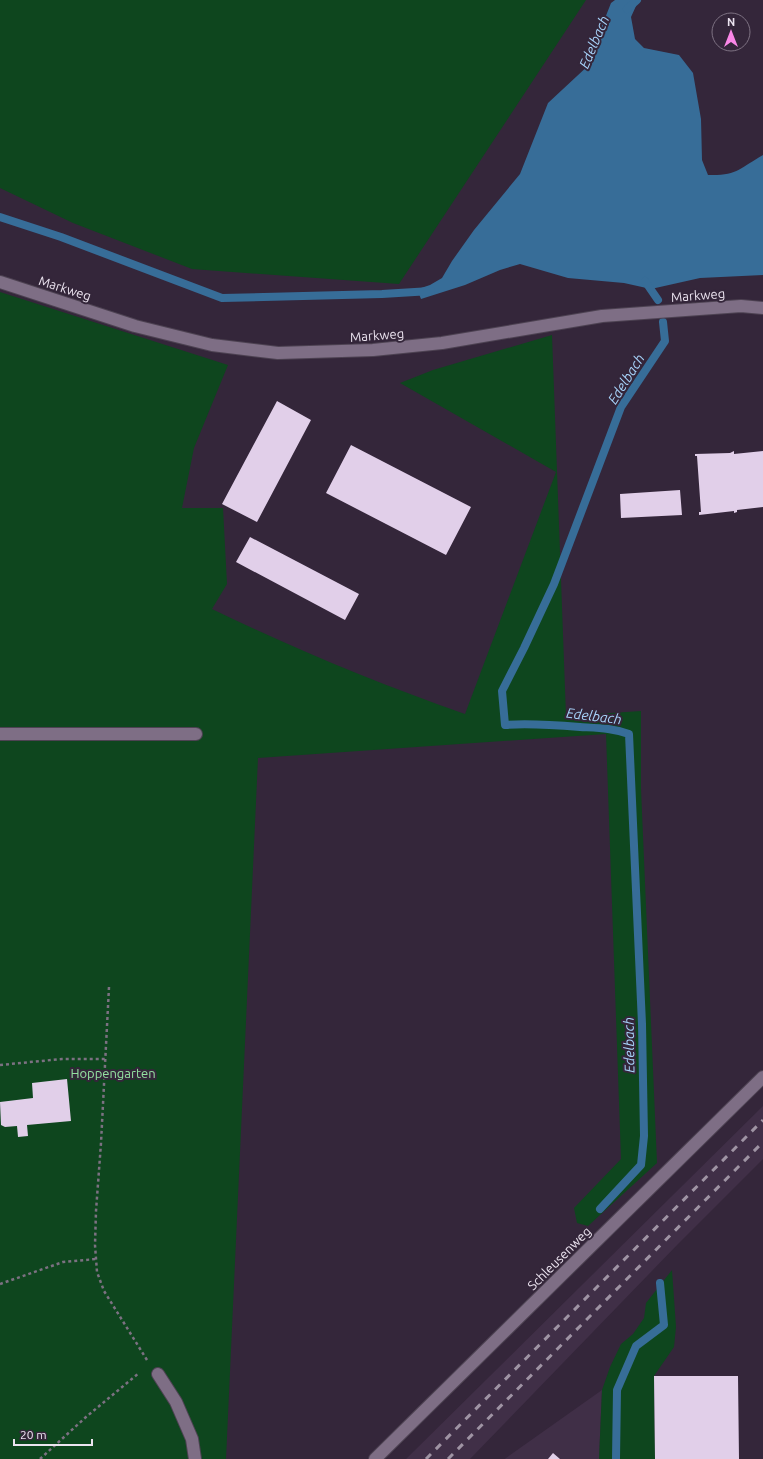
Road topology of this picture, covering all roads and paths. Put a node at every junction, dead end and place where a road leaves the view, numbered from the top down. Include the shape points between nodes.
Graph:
1 (0, 282) edge
2 (763, 308) edge
3 (0, 734) edge
4 (196, 734) dead end
5 (109, 988) dead end
6 (105, 1059) junction
7 (0, 1065) edge
8 (763, 1077) edge
9 (96, 1259) junction
10 (0, 1284) edge
11 (150, 1364) junction
12 (158, 1374) joint
13 (40, 1459) edge
14 (195, 1459) edge
15 (375, 1459) edge

1 - 2 street, Markweg via 135,326 212,345 278,353 373,350 442,343 602,316 741,306
3 - 4 street
5 - 6 path
6 - 7 path via 62,1059
6 - 9 path via 96,1211
8 - 15 street, Schleusenweg
9 - 10 path via 63,1262
9 - 11 path via 97,1272 104,1291
11 - 12 path
11 - 13 path
12 - 14 street via 176,1402 192,1439

